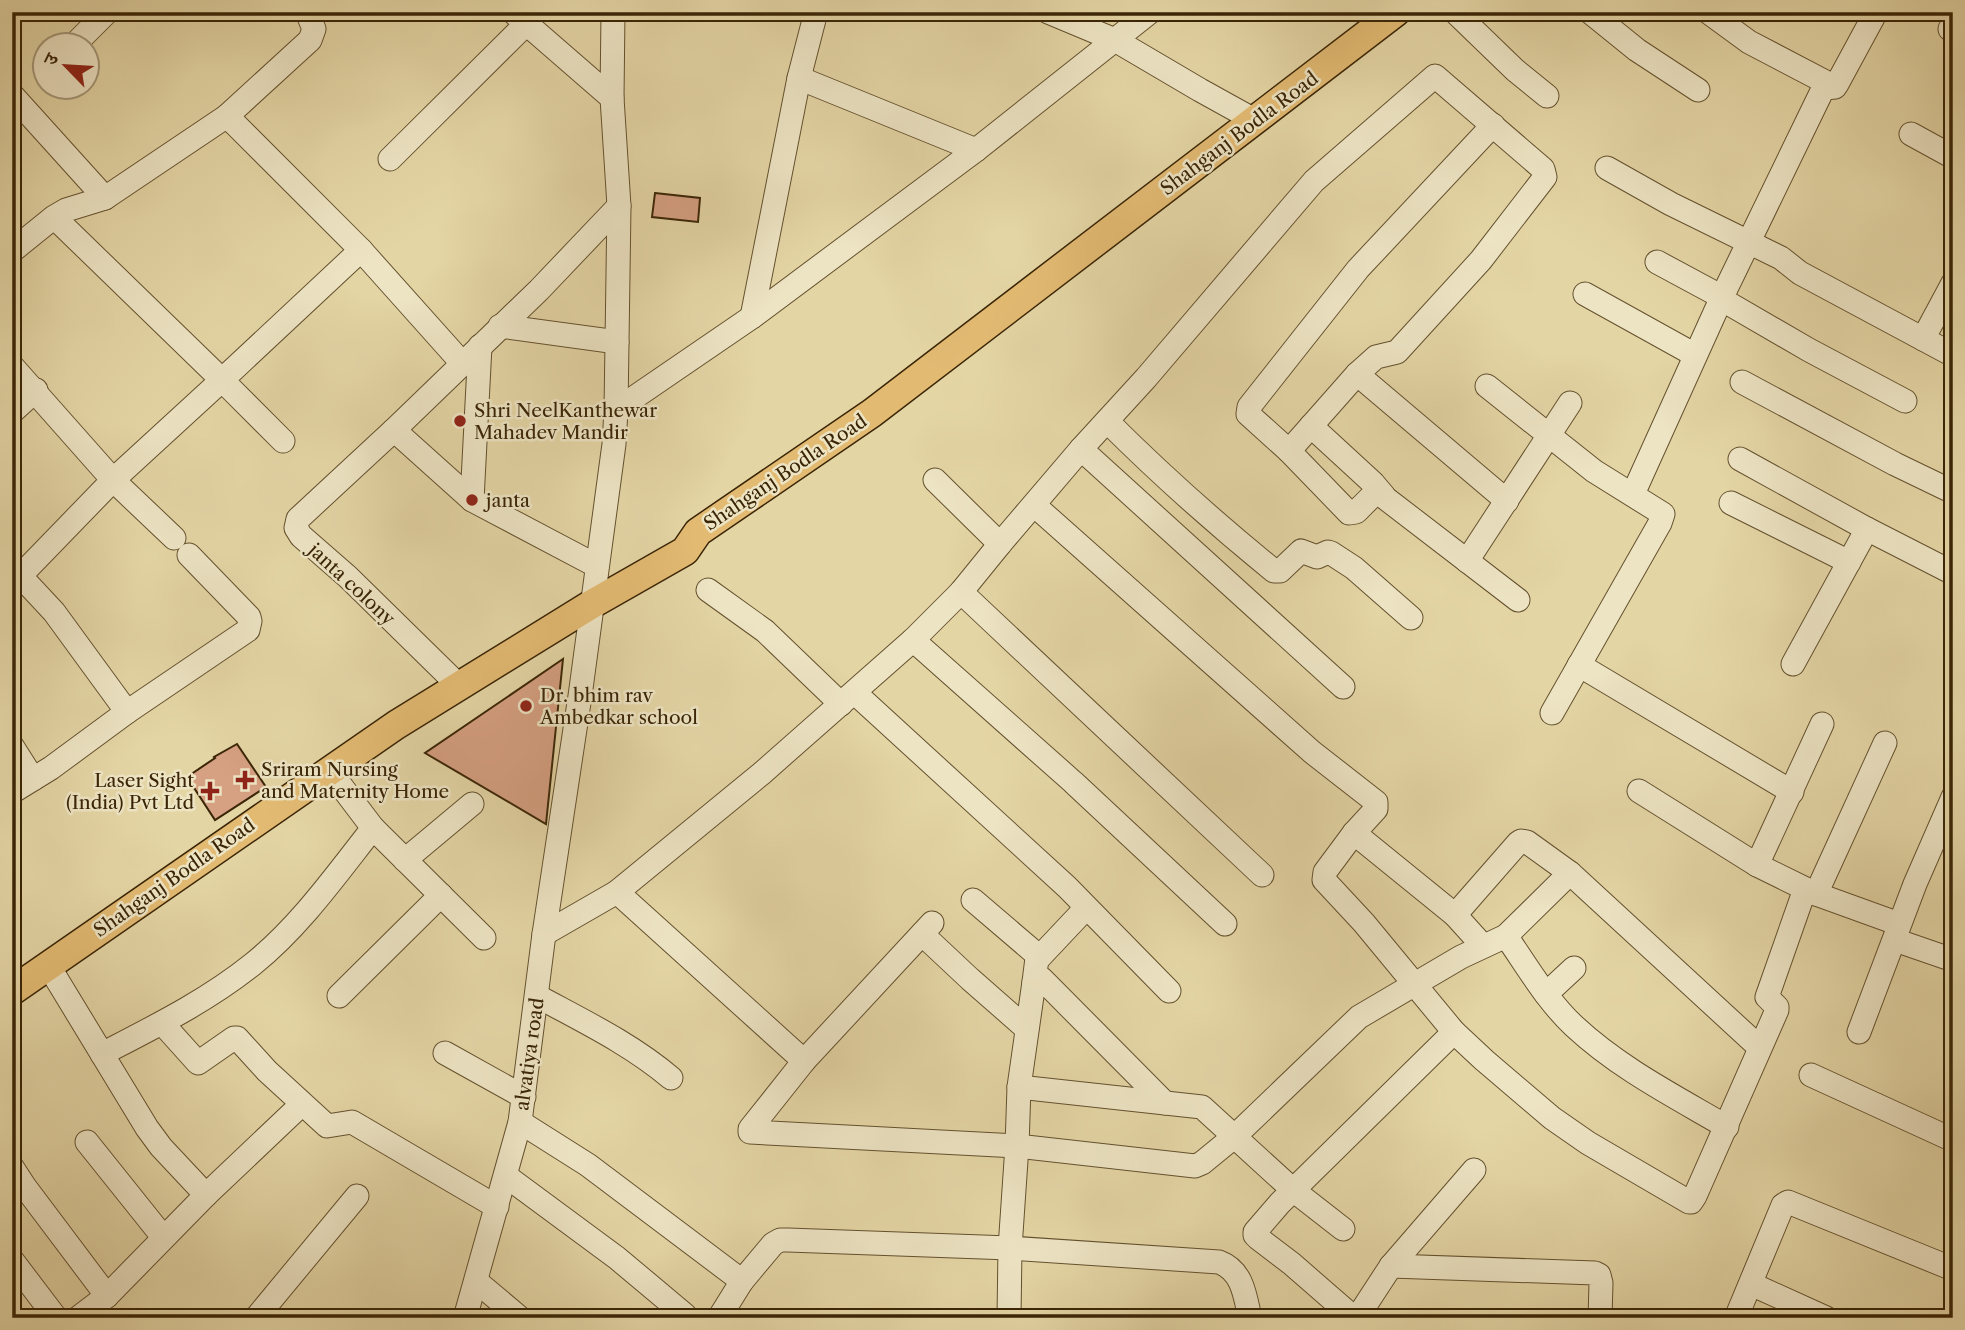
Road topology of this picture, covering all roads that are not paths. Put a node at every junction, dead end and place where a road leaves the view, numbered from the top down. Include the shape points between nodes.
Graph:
1 (107, 12) edge
2 (307, 12) edge
3 (816, 12) edge
4 (1048, 12) edge
5 (1150, 12) edge
6 (1396, 12) edge
7 (1455, 12) edge
8 (1590, 12) edge
9 (1707, 12) edge
10 (1876, 12) edge
11 (611, 15) edge
12 (519, 18) edge
13 (87, 32) edge
14 (1115, 40) junction
15 (799, 78) junction
16 (1835, 87) junction
17 (1698, 90) dead end
18 (12, 95) edge
19 (1548, 96) dead end
20 (612, 98) junction
21 (227, 116) junction
22 (1256, 121) junction
23 (1493, 125) junction
24 (1911, 134) dead end
25 (976, 150) junction
26 (1953, 157) edge
27 (390, 159) dead end
28 (1607, 168) dead end
29 (105, 198) junction
30 (619, 206) junction
31 (54, 217) junction
32 (1748, 242) junction
33 (361, 250) junction
34 (12, 251) edge
35 (1657, 262) dead end
36 (1953, 283) edge
37 (1585, 294) dead end
38 (1721, 298) junction
39 (752, 317) junction
40 (500, 326) junction
41 (1923, 339) junction
42 (617, 342) junction
43 (480, 346) junction
44 (1695, 355) junction
45 (1953, 355) edge
46 (462, 363) junction
47 (12, 366) edge
48 (1357, 374) junction
49 (222, 380) junction
50 (1742, 382) dead end
51 (1488, 386) dead end
52 (36, 390) junction
53 (1905, 401) dead end
54 (1570, 403) dead end
55 (616, 410) junction
56 (12, 412) edge
57 (1107, 421) junction
58 (1311, 426) junction
59 (394, 430) junction
60 (1550, 435) junction
61 (284, 441) dead end
62 (1082, 449) junction
63 (1289, 451) junction
64 (1740, 459) dead end
65 (935, 480) dead end
66 (113, 481) junction
67 (1953, 492) edge
68 (1633, 494) junction
69 (1384, 496) junction
70 (472, 500) junction
71 (1507, 500) junction
72 (1731, 503) dead end
73 (1034, 505) junction
74 (1867, 530) junction
75 (1000, 544) junction
76 (1467, 561) junction
77 (1849, 562) junction
78 (17, 571) edge
79 (1953, 573) edge
80 (595, 585) junction
81 (708, 590) dead end
82 (961, 592) junction
83 (1518, 600) dead end
84 (1411, 618) dead end
85 (913, 640) junction
86 (1793, 664) dead end
87 (1579, 665) junction
88 (450, 677) junction
89 (1343, 687) dead end
90 (848, 698) junction
91 (127, 712) junction
92 (1552, 713) dead end
93 (1822, 724) dead end
94 (1885, 743) dead end
95 (12, 746) edge
96 (329, 770) junction
97 (33, 779) junction
98 (1639, 791) dead end
99 (12, 792) edge
100 (1792, 792) junction
101 (1953, 797) edge
102 (471, 804) dead end
103 (373, 828) junction
104 (1354, 833) junction
105 (405, 860) junction
106 (1757, 865) junction
107 (1570, 873) junction
108 (1262, 875) dead end
109 (617, 891) junction
110 (1811, 891) junction
111 (441, 895) junction
112 (973, 900) dead end
113 (1086, 908) junction
114 (1455, 915) junction
115 (1225, 924) dead end
116 (1897, 932) junction
117 (544, 934) junction
118 (1506, 936) junction
119 (484, 938) dead end
120 (1483, 946) junction
121 (1953, 960) edge
122 (48, 965) junction
123 (1574, 968) dead end
124 (1035, 971) junction
125 (13, 983) edge
126 (1413, 984) junction
127 (1169, 990) dead end
128 (1546, 995) junction
129 (339, 996) dead end
130 (537, 996) junction
131 (162, 1023) junction
132 (1027, 1029) junction
133 (1454, 1032) junction
134 (1858, 1032) dead end
135 (1759, 1047) junction
136 (445, 1053) dead end
137 (102, 1054) junction
138 (804, 1062) junction
139 (1811, 1075) dead end
140 (671, 1078) dead end
141 (1019, 1087) junction
142 (524, 1097) junction
143 (1165, 1102) junction
144 (302, 1104) junction
145 (520, 1122) junction
146 (1727, 1127) junction
147 (1235, 1136) junction
148 (1953, 1140) edge
149 (87, 1142) dead end
150 (1017, 1146) junction
151 (12, 1167) edge
152 (1474, 1170) dead end
153 (506, 1176) junction
154 (1293, 1190) junction
155 (206, 1195) junction
156 (357, 1196) dead end
157 (497, 1207) junction
158 (1343, 1229) dead end
159 (163, 1237) junction
160 (1010, 1248) junction
161 (12, 1260) edge
162 (1951, 1264) edge
163 (1391, 1266) junction
164 (476, 1281) junction
165 (742, 1281) junction
166 (1751, 1284) junction
167 (107, 1296) junction
168 (685, 1315) dead end
169 (56, 1318) edge
170 (78, 1318) edge
171 (256, 1318) edge
172 (465, 1318) edge
173 (520, 1318) edge
174 (719, 1318) edge
175 (1009, 1318) edge
176 (1250, 1318) edge
177 (1356, 1318) edge
178 (1600, 1318) edge
179 (1735, 1318) edge
180 (1826, 1318) edge

1 - 13 street
2 - 21 street via 314,29 310,40
3 - 15 street
4 - 14 street
5 - 14 street
6 - 22 main road, Shahganj Bodla Road
7 - 19 street
8 - 17 street
9 - 16 street via 1749,42
10 - 16 street
11 - 20 street, alvatiya road
12 - 20 street
12 - 27 street
14 - 22 street
14 - 25 street
15 - 25 street
15 - 39 street
16 - 32 street via 1822,91
18 - 29 street
20 - 30 street, alvatiya road
21 - 29 street
21 - 33 street
22 - 80 main road, Shahganj Bodla Road via 872,413 698,532 680,532
23 - 48 street via 1543,169 1545,177 1481,260 1397,352 1376,357
23 - 57 street via 1435,76 1314,181
23 - 63 street via 1358,269 1250,407 1250,417
24 - 26 street
25 - 39 street
28 - 32 street
29 - 31 street
30 - 40 street, janta colony
30 - 42 street, alvatiya road
31 - 34 street
31 - 49 street
32 - 38 street
32 - 41 street
33 - 46 street
33 - 49 street
35 - 38 street
36 - 41 street
37 - 44 street
38 - 44 street
38 - 53 street
39 - 55 street
40 - 42 street
40 - 43 street, janta colony
41 - 45 street
42 - 55 street, alvatiya road
43 - 46 street, janta colony
43 - 70 street
44 - 68 street
46 - 59 street, janta colony
47 - 52 street
48 - 58 street
48 - 71 street
49 - 61 street
49 - 66 street
50 - 67 street
51 - 60 street
52 - 56 street
52 - 66 street
54 - 60 street
55 - 80 street, alvatiya road
57 - 62 street
57 - 84 street via 1220,528 1274,571 1280,571 1301,551 1317,557 1331,553
58 - 63 street
58 - 69 street
59 - 70 street
59 - 88 street, janta colony via 298,519 296,528
60 - 68 street via 1594,471
60 - 71 street
62 - 73 street
62 - 89 street
63 - 69 street via 1349,513 1374,494
64 - 74 street
65 - 75 street
66 - 78 street
66 - 91 street via 182,546 250,621 248,630
68 - 87 street via 1660,511 1662,518
69 - 76 street
70 - 80 street
71 - 76 street
72 - 77 street
73 - 75 street
73 - 104 street via 1312,752 1376,802 1376,809
74 - 77 street
74 - 79 street
75 - 82 street
76 - 83 street
77 - 86 street
78 - 91 street via 54,612
80 - 88 main road
80 - 96 main road, Shahganj Bodla Road
80 - 117 street, alvatiya road
81 - 90 street
82 - 85 street
82 - 108 street
85 - 90 street
85 - 115 street
87 - 92 street
87 - 100 street
88 - 125 main road via 195,850
90 - 109 street
90 - 113 street
91 - 97 street
93 - 100 street
94 - 110 street
95 - 97 street
96 - 103 street
96 - 122 main road, Shahganj Bodla Road
97 - 99 street
98 - 106 street
100 - 106 street
101 - 116 street
102 - 105 street
103 - 105 street
103 - 131 street via 269,950 212,995
104 - 114 street
104 - 126 street via 1324,880
105 - 111 street
106 - 110 street
107 - 114 street via 1521,841
107 - 118 street
107 - 135 street
109 - 117 street
109 - 138 street
110 - 116 street
110 - 135 street via 1767,997 1777,1008
111 - 119 street
111 - 129 street
112 - 124 street via 1035,953
113 - 124 street
113 - 127 street
114 - 120 street
116 - 121 street
116 - 134 street
117 - 130 street, alvatiya road
118 - 120 street
118 - 128 street
120 - 126 street
122 - 125 main road, Shahganj Bodla Road
122 - 137 street
123 - 128 street
124 - 132 street
124 - 143 street via 1038,979
126 - 133 street
126 - 147 street via 1359,1017
128 - 146 street via 1595,1045
130 - 140 street via 627,1046
130 - 142 street, alvatiya road
131 - 137 street
131 - 144 street via 198,1063 237,1038
132 - 138 street via 970,979 927,928
132 - 141 street
133 - 146 street via 1552,1118 1690,1202
133 - 154 street
135 - 146 street
136 - 142 street
137 - 155 street via 161,1147
138 - 150 street via 750,1132
139 - 148 street
141 - 143 street
141 - 150 street
142 - 145 street, alvatiya road
143 - 147 street via 1202,1107
144 - 155 street
144 - 157 street via 327,1126 352,1122
145 - 153 street, alvatiya road
145 - 165 street via 588,1164
147 - 150 street via 1195,1166
147 - 154 street
149 - 159 street
150 - 160 street
151 - 167 street
152 - 163 street
153 - 157 street, alvatiya road
153 - 168 street
154 - 158 street
154 - 177 street via 1255,1235
155 - 159 street
156 - 171 street
157 - 164 street, alvatiya road
159 - 167 street
160 - 165 street via 780,1240
160 - 175 street
160 - 176 street via 1219,1262 1231,1268 1242,1284
161 - 169 street
162 - 166 street via 1787,1202
163 - 177 street
163 - 178 street via 1595,1273 1601,1283
164 - 172 street, alvatiya road
164 - 173 street
165 - 174 street
166 - 179 street
166 - 180 street
167 - 170 street

